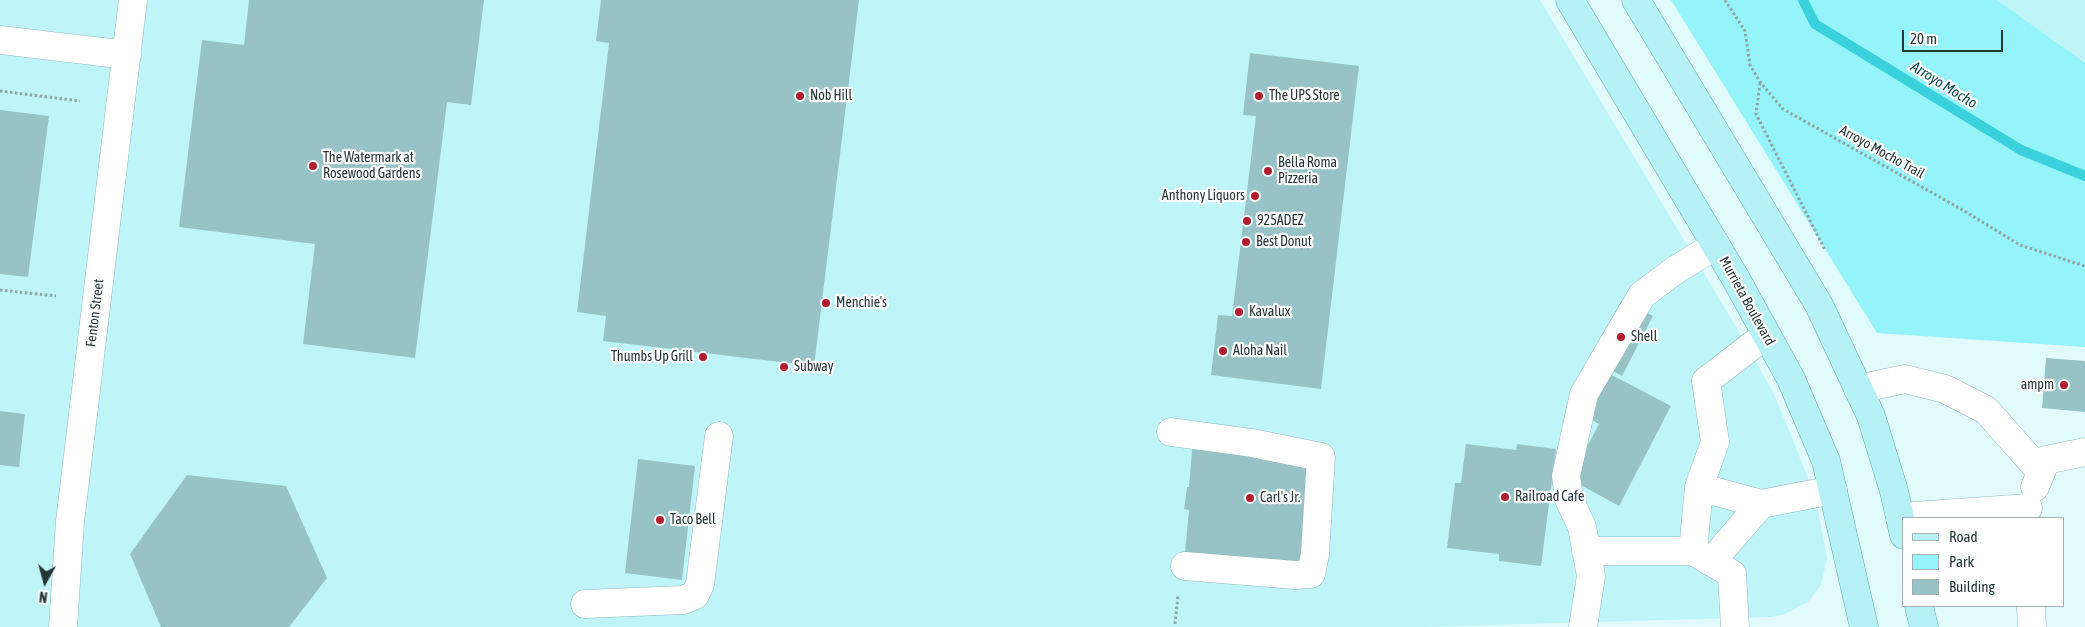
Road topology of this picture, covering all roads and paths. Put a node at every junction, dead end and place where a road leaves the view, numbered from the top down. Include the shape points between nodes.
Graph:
1 (133, 0) edge
2 (1570, 0) edge
3 (1636, 0) edge
4 (1725, 0) edge
5 (0, 40) edge
6 (127, 55) junction
7 (1760, 82) junction
8 (0, 91) edge
9 (80, 102) dead end
10 (1716, 245) junction
11 (1828, 255) dead end
12 (2085, 266) edge
13 (0, 290) edge
14 (56, 296) dead end
15 (1766, 334) junction
16 (1858, 390) junction
17 (1171, 432) dead end
18 (719, 436) dead end
19 (2085, 452) edge
20 (2041, 472) junction
21 (1699, 487) junction
22 (1833, 490) junction
23 (1761, 504) junction
24 (2028, 513) edge
25 (1989, 517) edge
26 (1902, 526) edge
27 (1584, 539) junction
28 (1702, 557) junction
29 (1185, 566) dead end
30 (585, 604) dead end
31 (1920, 607) edge
32 (2031, 607) edge
33 (63, 627) edge
34 (1583, 627) edge
35 (1736, 627) edge
36 (1864, 627) edge
37 (1924, 627) edge
38 (2032, 627) edge

1 - 6 street, Fenton Street
2 - 10 main road, Murrieta Boulevard
3 - 16 main road via 1819,305
4 - 7 path, Arroyo Mocho Trail via 1745,31 1750,65
5 - 6 street
6 - 33 street, Fenton Street via 70,522
7 - 11 path via 1756,114
7 - 12 path, Arroyo Mocho Trail via 1783,109 1961,208 2020,245
8 - 9 path
10 - 15 main road, Murrieta Boulevard
10 - 27 street via 1642,295 1584,394 1566,476 1569,500
13 - 14 path
15 - 21 street via 1706,381 1715,442
15 - 22 main road, Murrieta Boulevard via 1791,379 1826,461
16 - 20 street via 1905,379 1945,389 1986,410
16 - 26 main road via 1871,416
17 - 29 street via 1322,457 1311,574
18 - 30 street via 700,584 695,595 683,600
19 - 20 street via 2046,460
20 - 24 street
21 - 23 street
21 - 28 street
22 - 23 street
22 - 36 main road, Murrieta Boulevard
23 - 28 street
24 - 25 street
27 - 28 street
27 - 34 street via 1591,576
28 - 35 street via 1732,574
31 - 37 main road
32 - 38 street

